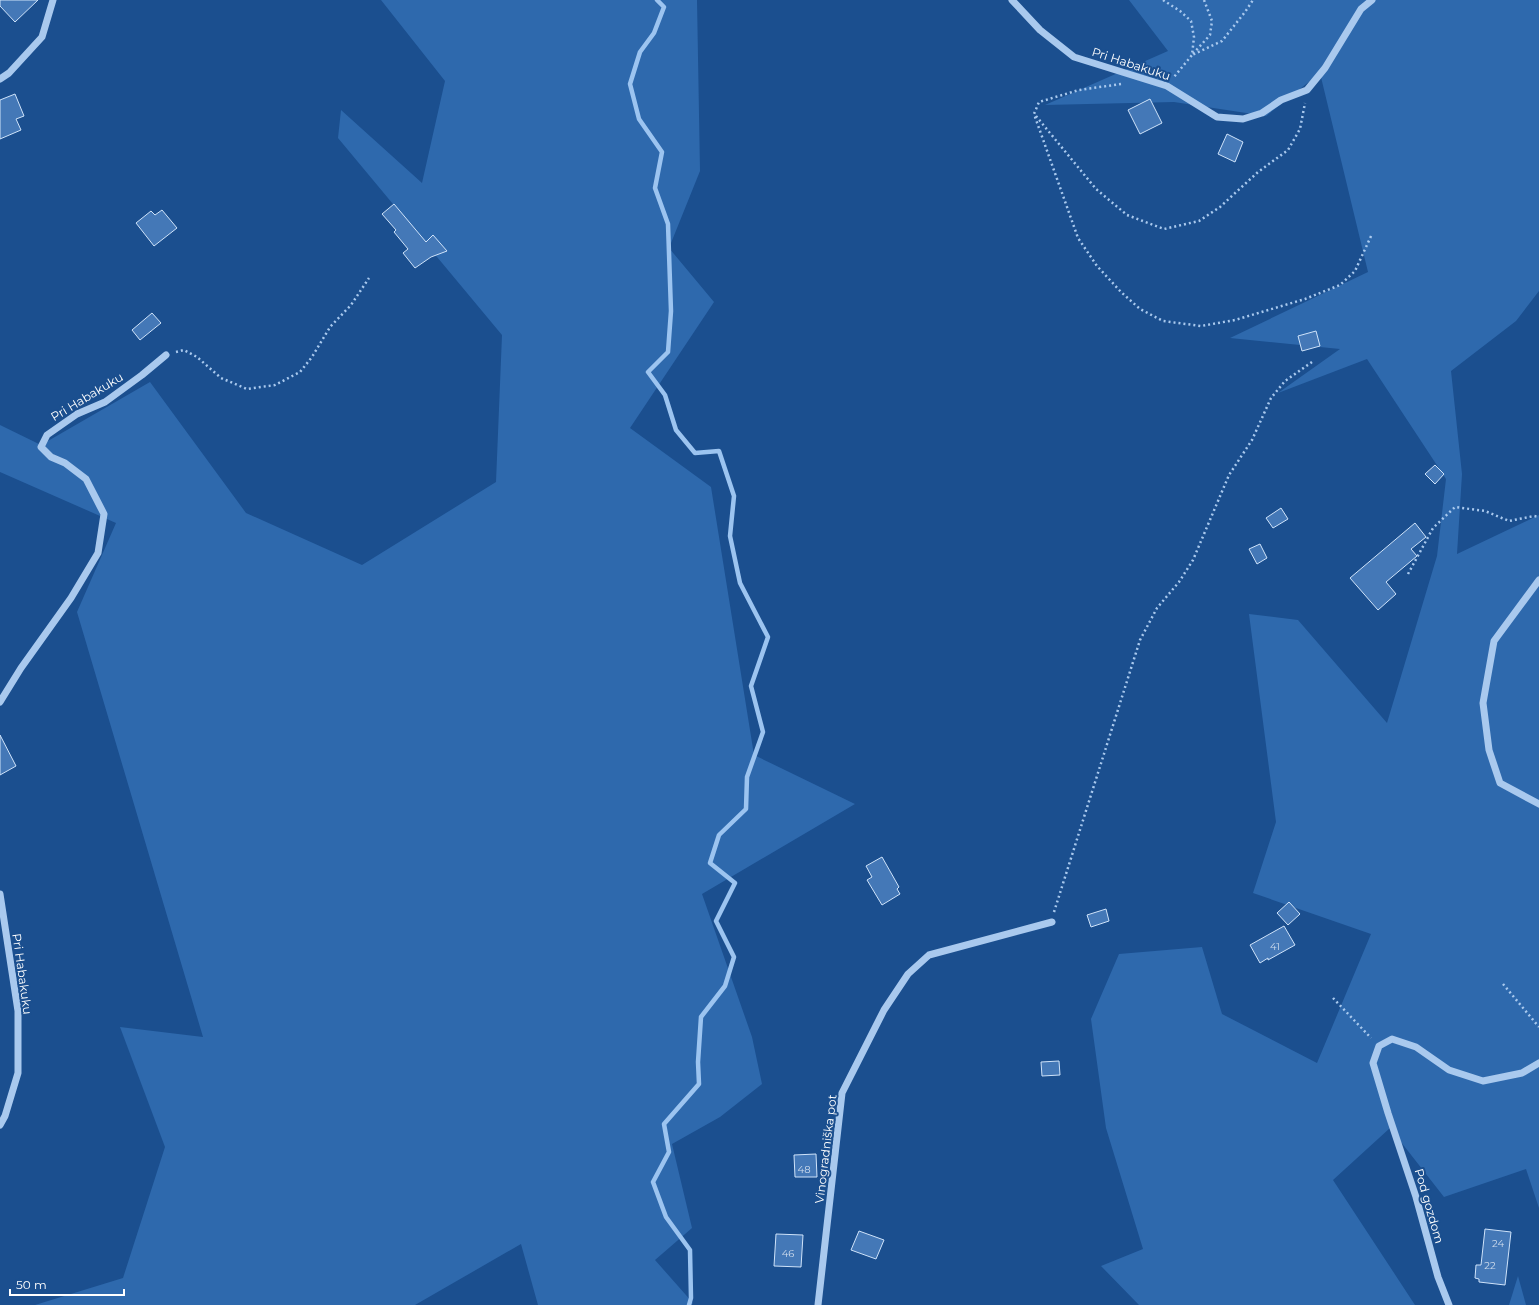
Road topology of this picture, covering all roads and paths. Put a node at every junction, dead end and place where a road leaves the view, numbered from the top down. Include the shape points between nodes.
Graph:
1 (53, 0) edge
2 (1012, 0) edge
3 (1163, 0) edge
4 (1204, 0) edge
5 (1253, 0) edge
6 (1372, 0) edge
7 (1192, 55) junction
8 (0, 79) edge
9 (1122, 84) dead end
10 (1167, 86) junction
11 (1307, 90) junction
12 (1034, 114) junction
13 (1372, 234) dead end
14 (369, 278) dead end
15 (166, 355) joint
16 (1312, 362) dead end
17 (1539, 517) edge
18 (1408, 574) dead end
19 (1539, 580) edge
20 (0, 702) edge
21 (1539, 804) edge
22 (0, 894) edge
23 (1052, 922) joint
24 (1503, 984) dead end
25 (1333, 998) dead end
26 (1539, 1027) edge
27 (1379, 1046) junction
28 (1539, 1063) edge
29 (0, 1125) edge
30 (818, 1305) edge
31 (1449, 1305) edge

1 - 8 street via 42,37 9,73
2 - 10 street, Pri Habakuku via 1040,30 1074,57
3 - 7 path via 1191,21 1194,37
4 - 7 path via 1212,21 1210,36
5 - 7 path via 1222,41
6 - 11 street, Pri Habakuku via 1361,9 1325,68
7 - 10 path
9 - 12 path via 1079,90 1039,102
10 - 11 street, Pri Habakuku via 1217,117 1243,119 1262,113 1281,100
11 - 12 path via 1300,129 1288,150 1258,172 1220,207 1199,221 1164,229 1127,215 1096,189
12 - 13 path via 1078,238 1097,266 1120,292 1140,309 1162,320 1201,326 1235,320 1305,299 1340,285 1355,271
14 - 15 path via 351,305 330,327 300,372 275,385 246,389 221,378 197,357 184,350
15 - 20 street, Pri Habakuku via 105,402 77,414 48,435 41,447 51,457 65,463 86,479 104,514 98,554
16 - 23 path via 1285,381 1271,398 1252,440 1229,475 1193,560 1157,608 1140,640
17 - 18 path via 1509,521 1485,511 1456,507 1433,528
19 - 21 street via 1494,641 1484,703 1489,750 1500,783
22 - 29 street, Pri Habakuku via 18,1010 18,1073
23 - 30 street, Vinogradniška pot via 929,955 908,974 884,1010 842,1093
24 - 26 path
25 - 27 path
27 - 28 street via 1392,1039 1416,1047 1449,1070 1483,1081 1522,1073
27 - 31 street, Pod gozdom via 1373,1063 1416,1196 1438,1277

